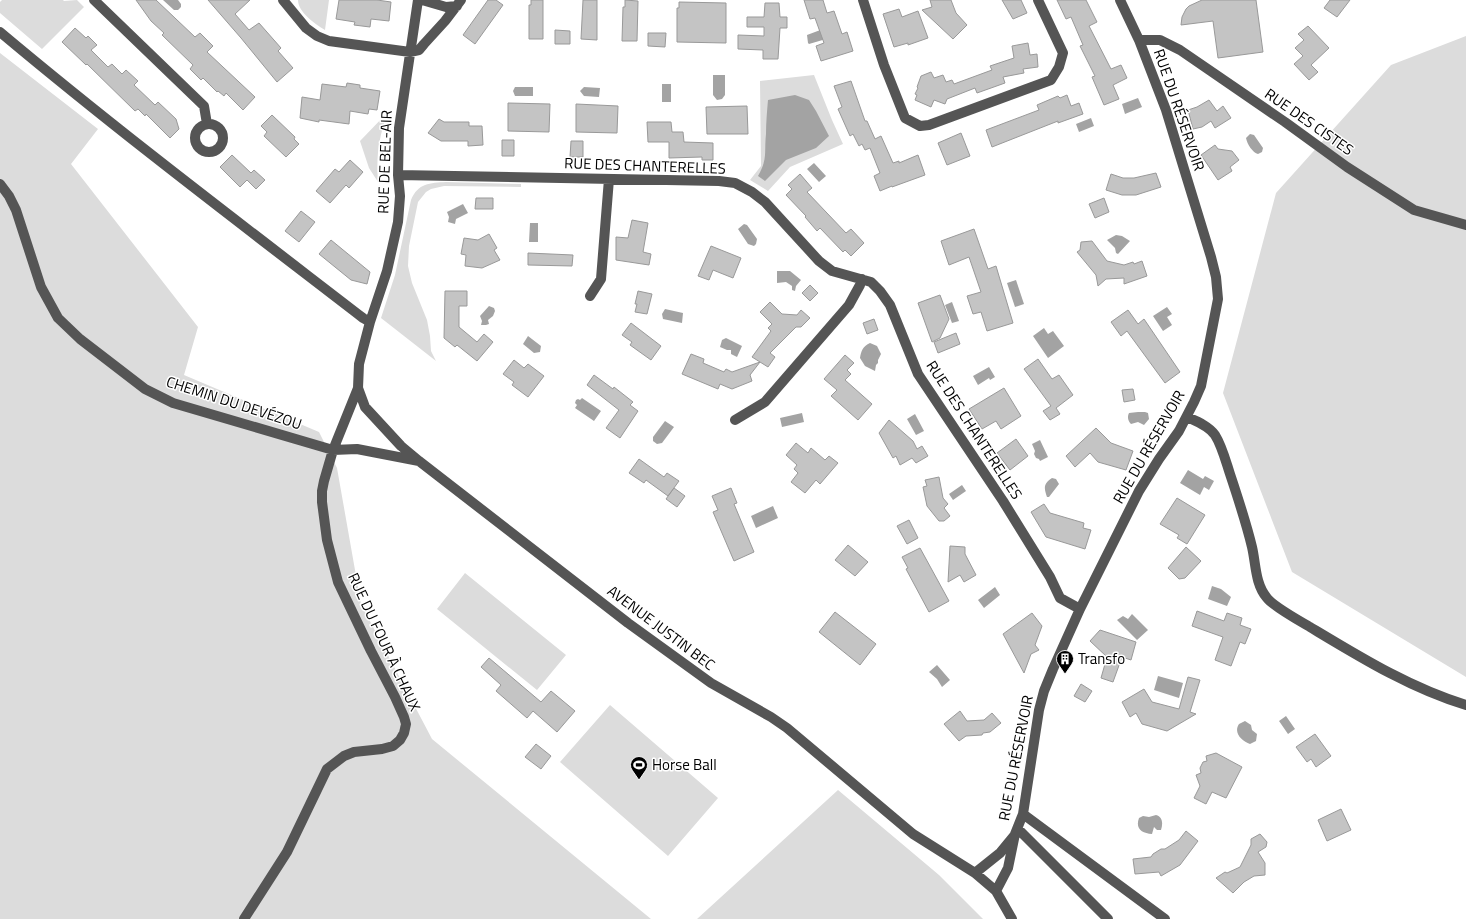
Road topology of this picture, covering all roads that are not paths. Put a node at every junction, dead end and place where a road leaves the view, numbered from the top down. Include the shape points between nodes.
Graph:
1 (94, 0) edge
2 (283, 0) edge
3 (418, 0) edge
4 (422, 0) edge
5 (863, 0) edge
6 (1038, 0) edge
7 (1120, 0) edge
8 (459, 3) edge
9 (0, 32) edge
10 (1139, 40) junction
11 (410, 52) junction
12 (207, 124) dead end
13 (398, 175) junction
14 (610, 179) junction
15 (0, 184) edge
16 (1466, 225) edge
17 (862, 279) junction
18 (590, 296) dead end
19 (370, 322) junction
20 (358, 388) junction
21 (1187, 417) junction
22 (735, 420) dead end
23 (333, 450) junction
24 (419, 461) junction
25 (1080, 609) junction
26 (1466, 706) edge
27 (1023, 814) junction
28 (1017, 832) junction
29 (975, 873) junction
30 (996, 891) junction
31 (244, 919) edge
32 (1012, 919) edge
33 (1108, 919) edge
34 (1165, 919) edge

1 - 12 street via 204,106
2 - 11 street via 306,28 329,41
3 - 11 street, RUE DE BEL-AIR
4 - 8 street via 446,7
5 - 6 street via 884,65 905,118 920,126 929,125 1051,80 1059,67 1063,53
7 - 10 street, RUE DU RÉSERVOIR
8 - 11 street via 419,50
9 - 19 street via 173,171
10 - 16 street, RUE DES CISTES via 1160,40 1180,50 1347,167 1414,210
10 - 21 street, RUE DU RÉSERVOIR via 1166,110 1218,288 1201,386
11 - 13 street, RUE DE BEL-AIR via 399,128
13 - 14 street, RUE DES CHANTERELLES
13 - 19 street, RUE DE BEL-AIR via 398,222 387,271
14 - 17 street, RUE DES CHANTERELLES via 735,183 764,202 819,261 843,274
14 - 18 street via 601,279
15 - 23 street, CHEMIN DU DEVÉZOU via 16,210 41,287 58,318 80,339 145,389 174,403
17 - 22 street via 849,305 765,402
17 - 25 street, RUE DES CHANTERELLES via 871,282 890,305 918,374 1003,501 1050,577 1060,598
19 - 20 street, AVENUE JUSTIN BEC via 359,364
20 - 23 street, RUE DU FOUR À CHAUX
20 - 24 street, AVENUE JUSTIN BEC via 365,407 397,442
21 - 25 street, RUE DU RÉSERVOIR via 1139,491
21 - 26 street via 1215,435 1224,455 1245,519 1260,586 1268,599 1373,665
23 - 24 street via 357,449
23 - 31 street, RUE DU FOUR À CHAUX via 322,491 332,562 346,600 406,724 400,740 393,746 354,752 327,769 287,852
24 - 29 street, AVENUE JUSTIN BEC via 628,623 711,683 788,728 913,834
25 - 27 street, RUE DU RÉSERVOIR via 1043,698
27 - 28 street, RUE DU RÉSERVOIR
27 - 34 street
28 - 29 street, RUE DU RÉSERVOIR via 1000,853
28 - 30 street, RUE DU RÉSERVOIR via 1008,868
28 - 33 street
29 - 30 street, AVENUE JUSTIN BEC
30 - 32 street, AVENUE JUSTIN BEC

